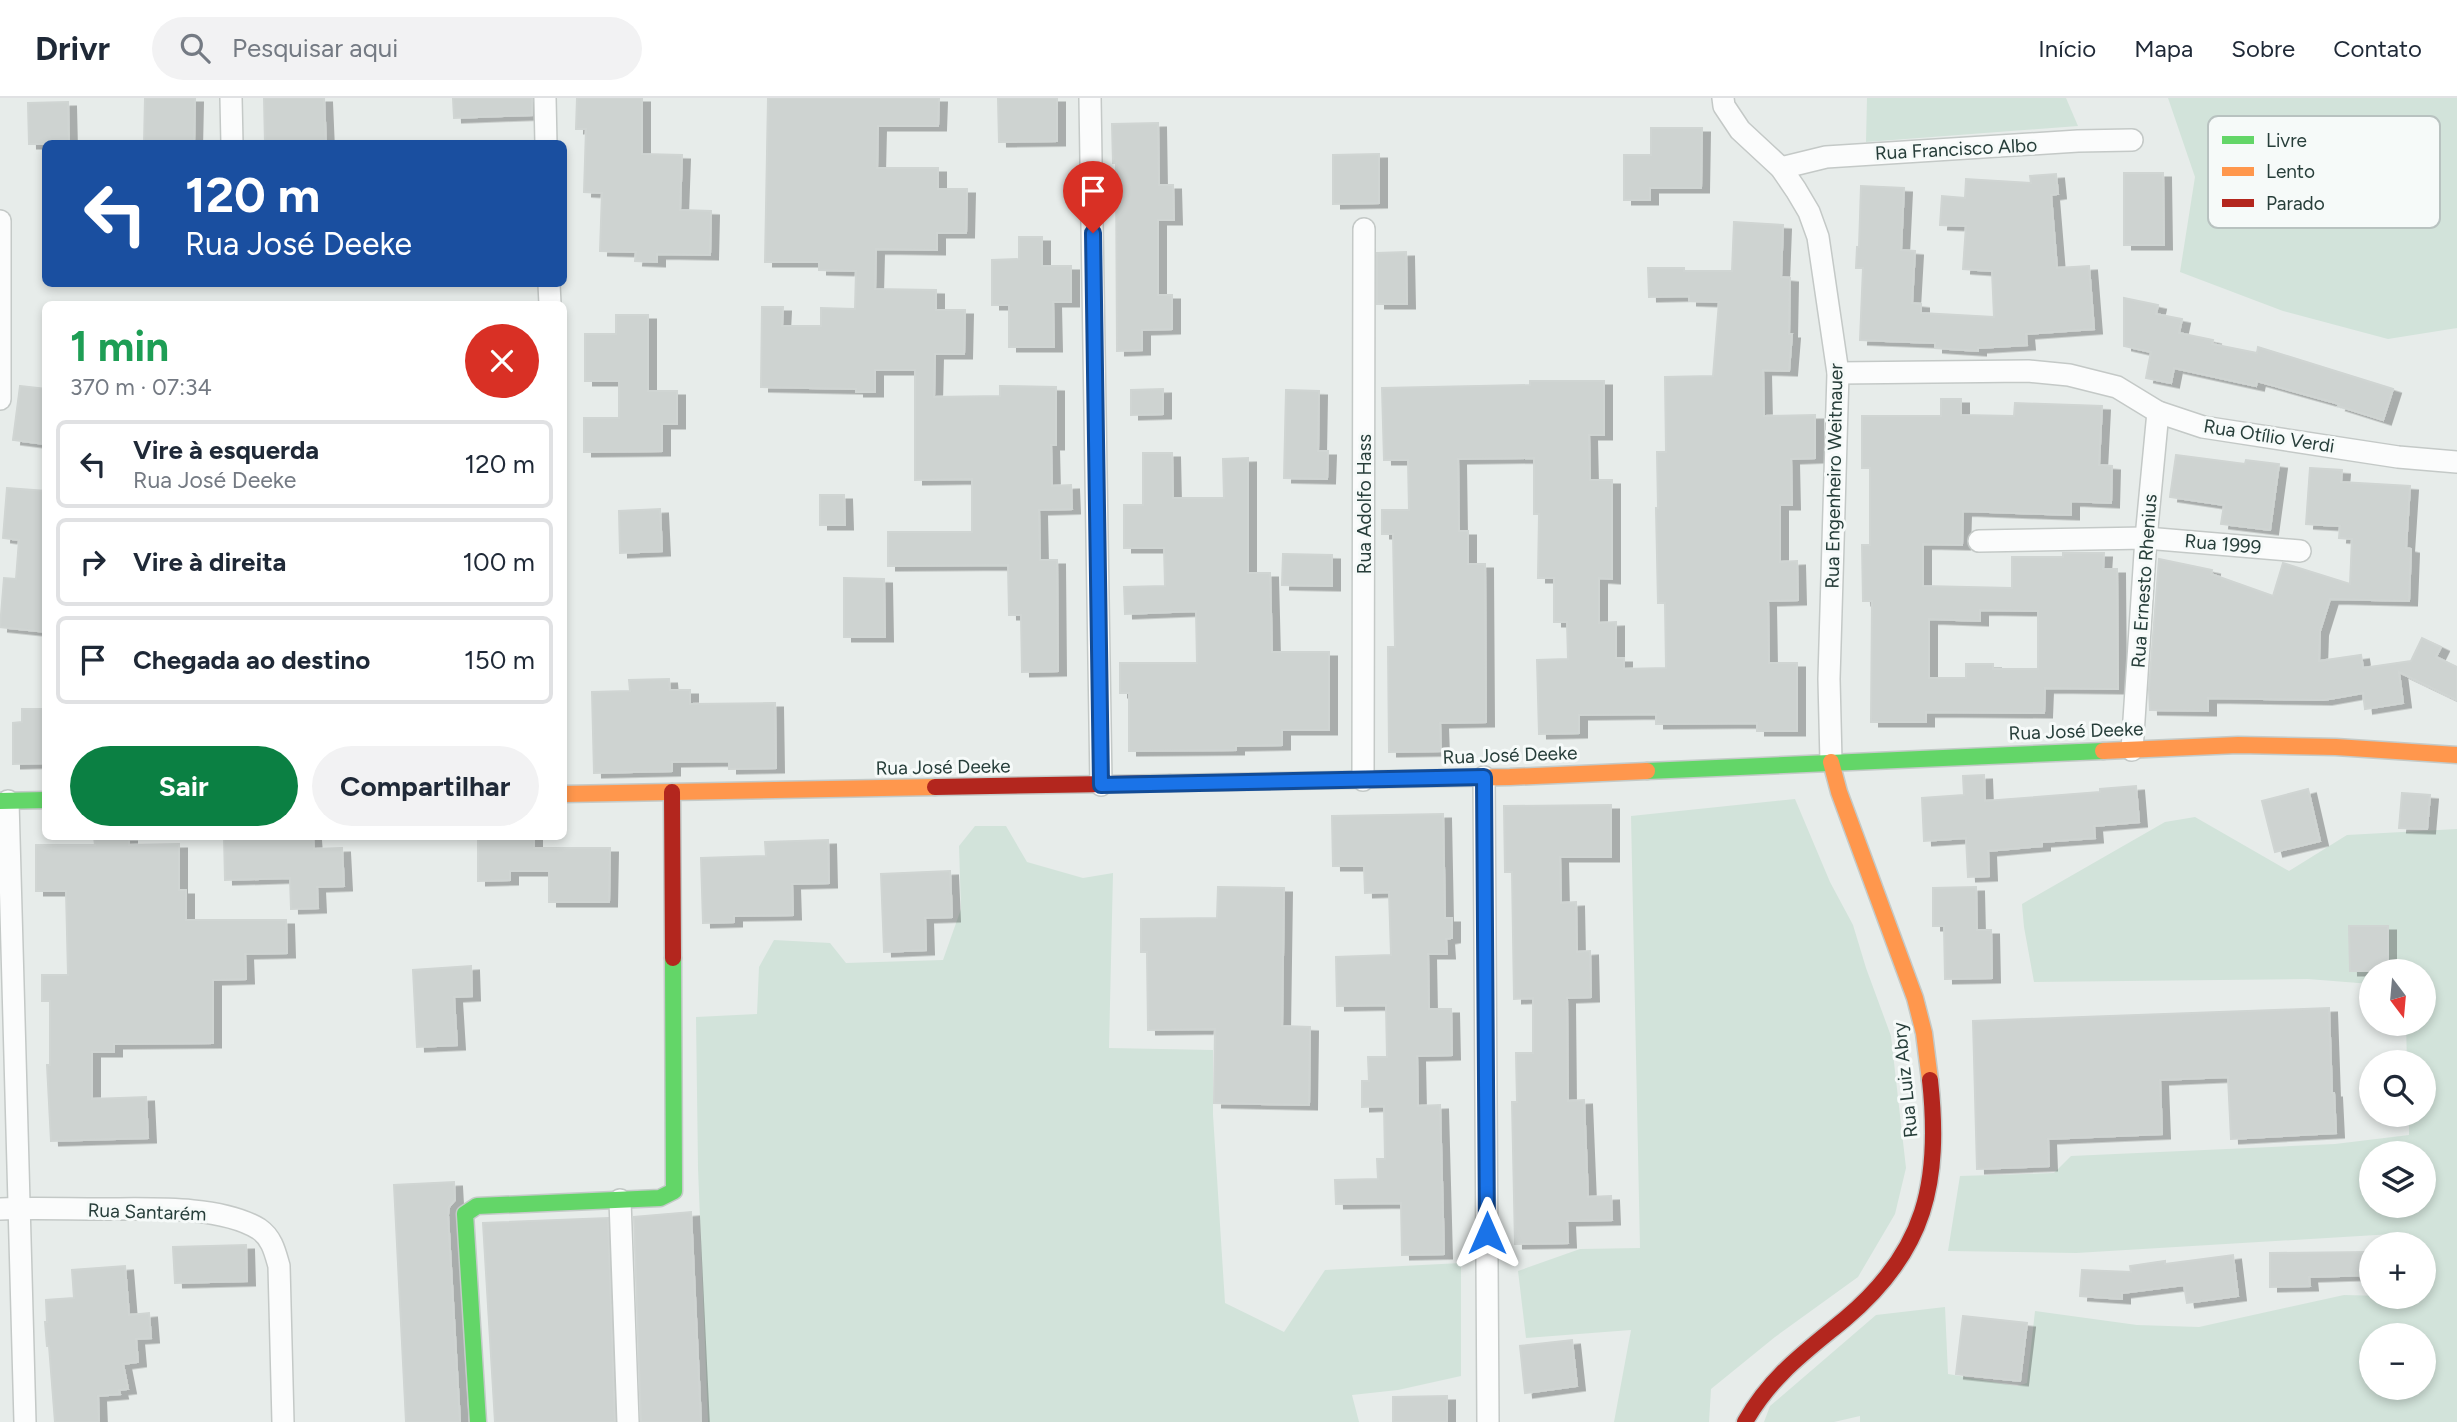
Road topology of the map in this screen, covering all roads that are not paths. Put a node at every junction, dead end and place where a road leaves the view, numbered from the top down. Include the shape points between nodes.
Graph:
1 (231, 98) edge
2 (545, 98) edge
3 (1090, 98) edge
4 (1723, 98) edge
5 (232, 140) edge
6 (546, 140) edge
7 (2132, 140) dead end
8 (1781, 168) junction
9 (0, 221) edge
10 (1364, 229) dead end
11 (1838, 373) junction
12 (0, 398) edge
13 (2158, 412) junction
14 (2457, 462) edge
15 (2146, 538) junction
16 (1979, 541) dead end
17 (2300, 551) dead end
18 (2132, 750) junction
19 (2457, 754) edge
20 (1831, 762) junction
21 (1484, 777) junction
22 (1363, 780) junction
23 (1101, 785) junction
24 (672, 792) junction
25 (567, 794) edge
26 (42, 800) edge
27 (4, 801) edge
28 (620, 1200) junction
29 (9, 1209) edge
30 (25, 1422) edge
31 (283, 1422) edge
32 (478, 1422) edge
33 (628, 1422) edge
34 (1488, 1422) edge
35 (1745, 1422) edge

1 - 5 street
2 - 6 street
3 - 23 street
4 - 8 street, Rua Engenheiro Weitnauer via 1740,130
7 - 8 street, Rua Francisco Albo via 1826,157
8 - 11 street, Rua Engenheiro Weitnauer via 1809,212 1818,237
9 - 12 street
10 - 22 street, Rua Adolfo Hass
11 - 13 street, Rua Otílio Verdi via 2028,371 2069,375 2117,387
11 - 20 street, Rua Engenheiro Weitnauer
13 - 14 street, Rua Otílio Verdi via 2203,427
13 - 15 street, Rua Ernesto Rhenius
15 - 16 street, Rua 1999
15 - 17 street, Rua 1999
15 - 18 street, Rua Ernesto Rhenius
18 - 19 street, Rua José Deeke via 2238,745
18 - 20 street, Rua José Deeke
20 - 21 street, Rua José Deeke
20 - 35 street, Rua Luiz Abry via 1923,1024 1934,1130 1932,1163 1925,1207 1900,1261 1849,1315 1766,1387
21 - 22 street, Rua José Deeke
21 - 34 street
22 - 23 street, Rua José Deeke
23 - 24 street, Rua José Deeke
24 - 25 street, Rua José Deeke
24 - 28 street via 674,1191 660,1198
26 - 27 street
27 - 29 street
28 - 32 street via 477,1206 465,1214
28 - 33 street
29 - 30 street
29 - 31 street, Rua Santarém via 168,1209 219,1215 261,1231 273,1243 279,1266

